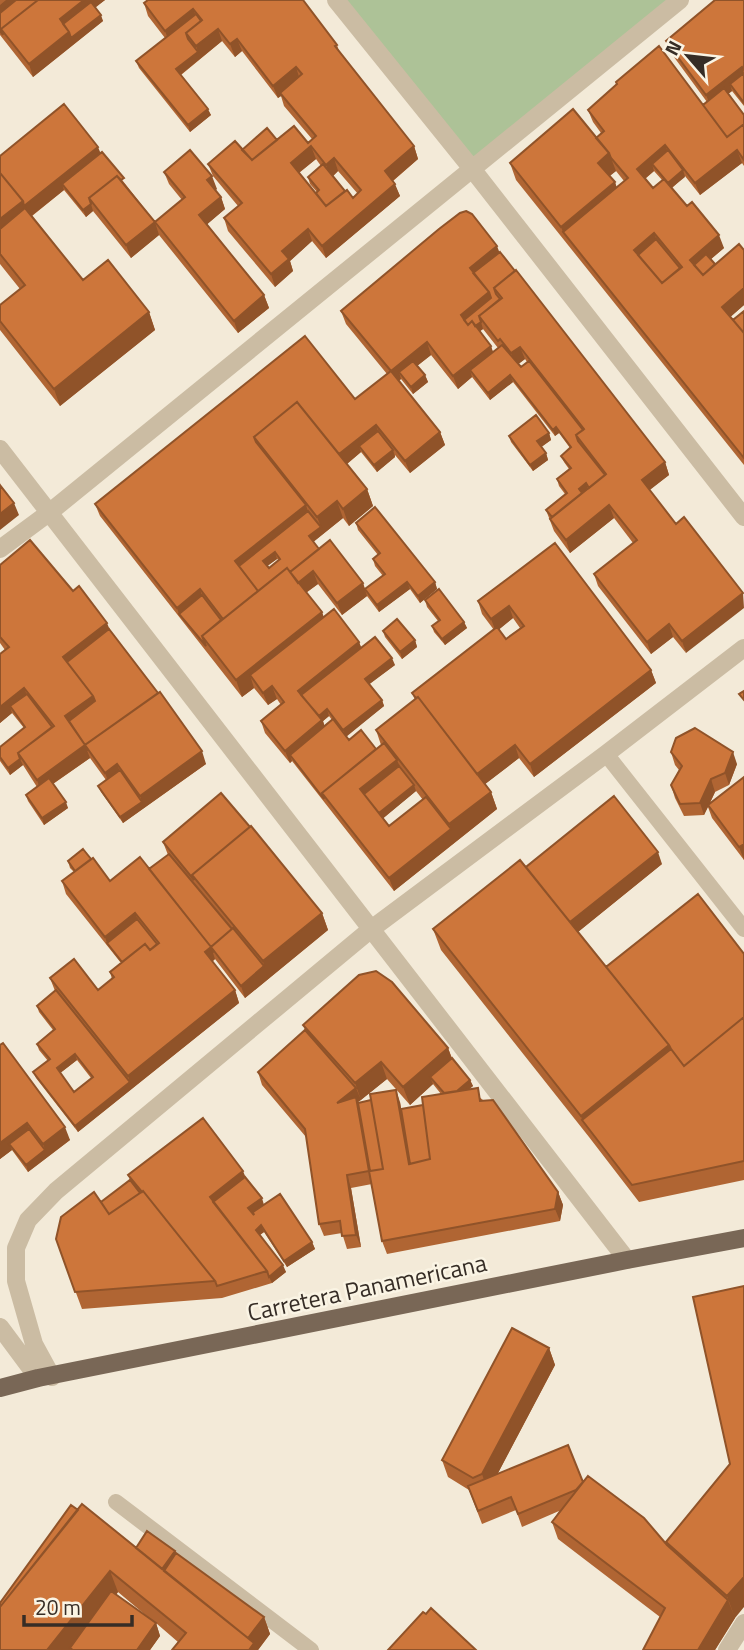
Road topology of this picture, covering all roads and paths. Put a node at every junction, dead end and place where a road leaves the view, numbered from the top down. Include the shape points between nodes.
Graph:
1 (336, 0) edge
2 (680, 0) edge
3 (473, 170) junction
4 (0, 449) edge
5 (50, 512) junction
6 (744, 517) edge
7 (0, 549) edge
8 (744, 648) edge
9 (606, 754) junction
10 (744, 929) edge
11 (370, 930) junction
12 (744, 1238) edge
13 (627, 1260) junction
14 (0, 1327) edge
15 (45, 1377) junction
16 (1, 1389) edge
17 (116, 1502) dead end
18 (744, 1623) edge
19 (311, 1650) edge
20 (727, 1650) edge

1 - 3 street
2 - 3 street
3 - 5 street
3 - 6 street
4 - 5 street
5 - 7 street
5 - 11 street
8 - 9 street
9 - 10 lane
9 - 11 street
11 - 13 street
11 - 15 street via 56,1191 28,1220 16,1248 16,1281
12 - 13 main road, Carretera Panamericana
13 - 15 main road, Carretera Panamericana
14 - 15 street
15 - 16 main road, Carretera Panamericana
17 - 19 lane
18 - 20 street

